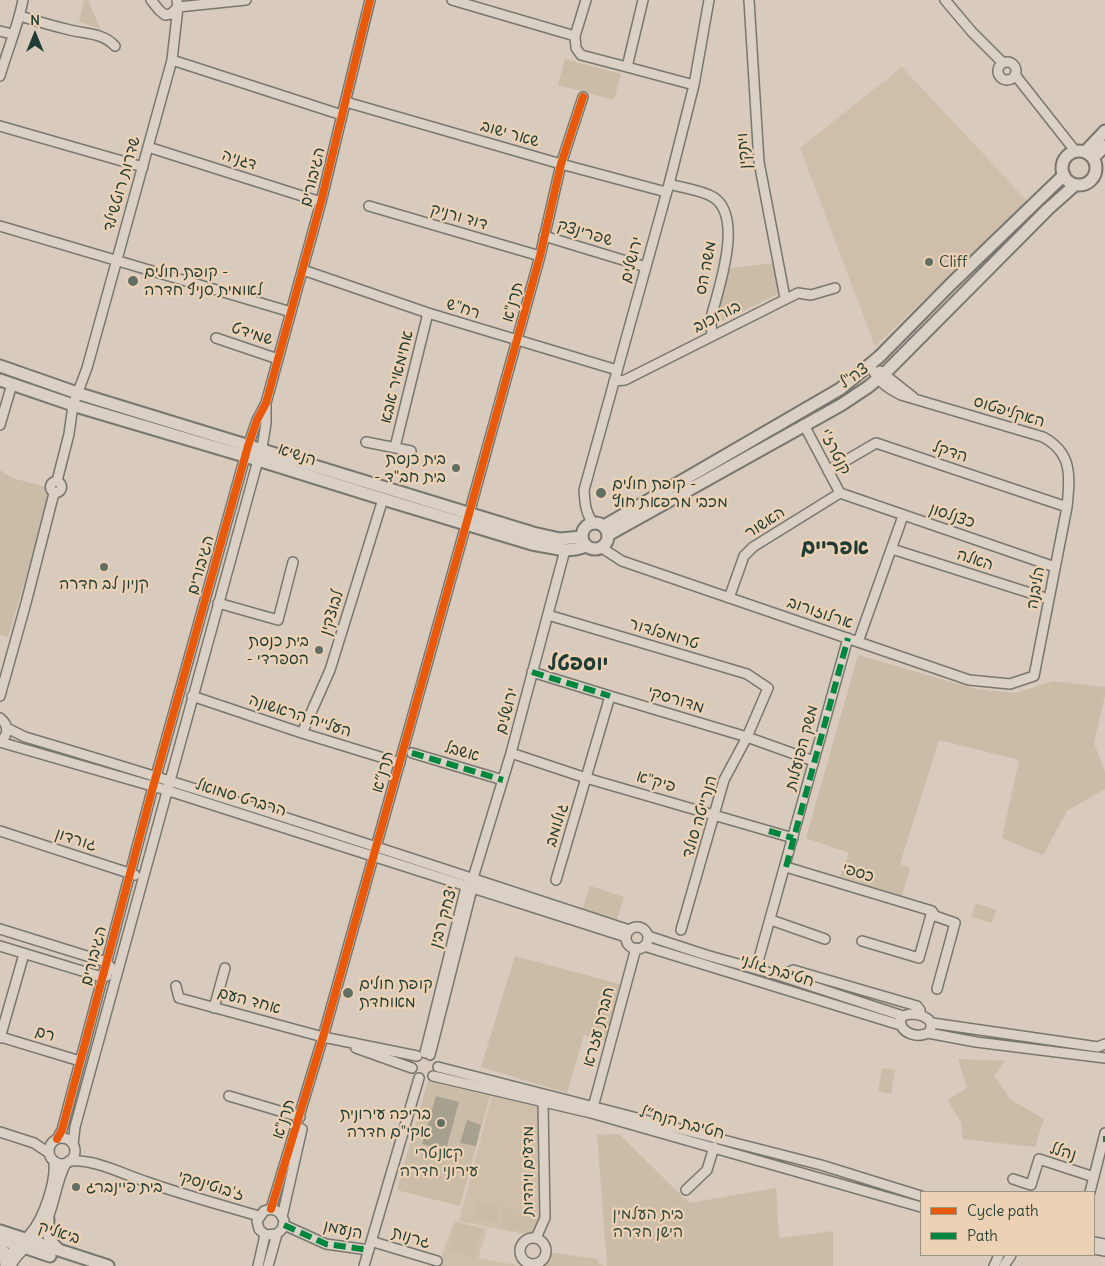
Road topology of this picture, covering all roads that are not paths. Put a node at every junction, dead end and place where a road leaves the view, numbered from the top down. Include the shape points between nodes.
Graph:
1 (23, 0) edge
2 (152, 0) edge
3 (246, 0) edge
4 (370, 0) edge
5 (452, 0) edge
6 (586, 0) edge
7 (643, 0) edge
8 (709, 0) edge
9 (749, 0) edge
10 (945, 0) edge
11 (177, 4) edge
12 (20, 16) junction
13 (0, 31) edge
14 (12, 34) junction
15 (576, 36) junction
16 (115, 46) dead end
17 (172, 60) junction
18 (1003, 63) junction
19 (627, 67) junction
20 (0, 76) edge
21 (1016, 76) junction
22 (694, 86) junction
23 (583, 97) dead end
24 (346, 102) junction
25 (342, 115) junction
26 (0, 126) edge
27 (1105, 131) edge
28 (1105, 146) edge
29 (148, 147) junction
30 (1085, 154) junction
31 (561, 164) junction
32 (143, 167) junction
33 (1064, 175) junction
34 (1075, 185) junction
35 (668, 188) junction
36 (321, 202) junction
37 (369, 206) dead end
38 (0, 226) edge
39 (544, 236) junction
40 (540, 256) junction
41 (117, 260) junction
42 (646, 267) junction
43 (303, 270) junction
44 (834, 288) dead end
45 (785, 298) junction
46 (291, 312) junction
47 (428, 313) junction
48 (712, 336) junction
49 (216, 338) dead end
50 (516, 341) junction
51 (278, 359) junction
52 (870, 365) junction
53 (0, 366) edge
54 (617, 370) junction
55 (881, 377) junction
56 (0, 380) edge
57 (614, 381) junction
58 (12, 384) junction
59 (80, 393) junction
60 (266, 403) junction
61 (76, 406) junction
62 (0, 425) edge
63 (804, 425) junction
64 (366, 442) dead end
65 (395, 447) junction
66 (247, 451) junction
67 (411, 451) dead end
68 (259, 454) junction
69 (828, 470) junction
70 (840, 493) junction
71 (383, 500) junction
72 (1067, 506) junction
73 (904, 516) junction
74 (468, 519) junction
75 (602, 528) junction
76 (585, 542) junction
77 (602, 548) junction
78 (892, 549) junction
79 (565, 550) junction
80 (293, 562) dead end
81 (1055, 567) junction
82 (729, 598) junction
83 (1049, 599) junction
84 (218, 604) junction
85 (548, 615) junction
86 (848, 638) junction
87 (858, 642) junction
88 (532, 672) junction
89 (1034, 676) joint
90 (768, 688) joint
91 (0, 696) edge
92 (192, 696) junction
93 (610, 696) junction
94 (0, 718) edge
95 (7, 728) junction
96 (302, 733) junction
97 (747, 737) junction
98 (0, 742) edge
99 (412, 753) dead end
100 (511, 754) junction
101 (814, 761) junction
102 (400, 763) junction
103 (156, 776) junction
104 (586, 778) junction
105 (169, 780) junction
106 (503, 780) junction
107 (153, 787) junction
108 (166, 790) junction
109 (715, 815) junction
110 (0, 831) edge
111 (793, 838) junction
112 (376, 846) junction
113 (374, 856) junction
114 (786, 867) junction
115 (130, 874) junction
116 (142, 878) junction
117 (473, 878) junction
118 (556, 880) dead end
119 (469, 888) junction
120 (932, 911) junction
121 (771, 920) junction
122 (0, 929) edge
123 (681, 930) dead end
124 (628, 934) junction
125 (648, 936) junction
126 (825, 939) dead end
127 (862, 941) dead end
128 (0, 946) edge
129 (640, 947) junction
130 (24, 954) junction
131 (106, 962) junction
132 (225, 968) dead end
133 (756, 969) junction
134 (116, 973) junction
135 (781, 976) junction
136 (102, 978) junction
137 (176, 986) dead end
138 (936, 989) dead end
139 (214, 1008) junction
140 (920, 1014) junction
141 (902, 1020) junction
142 (932, 1024) junction
143 (928, 1033) junction
144 (323, 1037) junction
145 (0, 1038) edge
146 (1105, 1044) edge
147 (424, 1054) junction
148 (1105, 1058) edge
149 (80, 1061) junction
150 (438, 1067) junction
151 (412, 1068) junction
152 (425, 1078) junction
153 (229, 1096) dead end
154 (543, 1102) junction
155 (592, 1110) junction
156 (300, 1117) junction
157 (0, 1132) edge
158 (1104, 1137) edge
159 (26, 1140) junction
160 (55, 1140) junction
161 (73, 1145) junction
162 (714, 1147) junction
163 (52, 1157) junction
164 (68, 1162) junction
165 (98, 1164) junction
166 (1094, 1177) junction
167 (1013, 1179) dead end
168 (686, 1190) dead end
169 (1090, 1191) edge
170 (920, 1196) edge
171 (920, 1207) edge
172 (271, 1209) junction
173 (259, 1216) junction
174 (48, 1219) junction
175 (283, 1221) junction
176 (0, 1231) edge
177 (277, 1234) junction
178 (266, 1235) junction
179 (536, 1238) junction
180 (0, 1239) edge
181 (377, 1243) junction
182 (26, 1244) junction
183 (0, 1246) edge
184 (369, 1250) junction
185 (60, 1251) junction
186 (437, 1261) dead end
187 (533, 1265) edge
188 (6, 1266) edge
189 (10, 1266) edge
190 (83, 1266) edge
191 (108, 1266) edge
192 (258, 1266) edge
193 (268, 1266) edge
194 (364, 1266) edge
195 (371, 1266) edge

1 - 12 street
2 - 11 street via 165,15 171,14
3 - 11 street
4 - 24 street, הגיבורים
5 - 15 street
6 - 15 street
7 - 19 street
8 - 22 street, ירושלים
9 - 45 street, ויתקין via 759,162
10 - 18 street
11 - 17 street, שדרות רוטשילד
12 - 14 street
12 - 16 street via 93,34
13 - 14 street
14 - 20 street
15 - 19 street via 576,48 582,55
17 - 25 street
17 - 29 street, שדרות רוטשילד
18 - 21 street via 1014,65
18 - 21 street via 998,70 1001,79 1011,80
19 - 22 street
21 - 30 street
22 - 35 street, ירושלים
23 - 31 street, תרנ"א
24 - 25 street, הגיבורים
24 - 31 street, שאר ישוב
25 - 36 street, הגיבורים
26 - 32 street
27 - 30 main road
28 - 30 main road
29 - 32 street, שדרות רוטשילד
29 - 36 street, דגניה
30 - 33 main road via 1071,153 1062,165
30 - 34 main road via 1096,165 1094,178 1087,184
31 - 35 street, שאר ישוב
31 - 39 street, תרנ"א
32 - 41 street, שדרות רוטשילד
33 - 34 main road
33 - 52 main road, צה"ל
34 - 55 main road, צה"ל
35 - 42 street, ירושלים
35 - 48 street, משה הס via 712,196 724,210 727,250 712,314
36 - 43 street, הגיבורים
37 - 40 street, דוד ורניק
38 - 41 street
39 - 40 street, תרנ"א
39 - 42 street, שפרינצק
40 - 50 street, תרנ"א
41 - 46 street
41 - 59 street, שדרות רוטשילד
42 - 54 street, ירושלים
43 - 46 street, הגיבורים
43 - 47 street, רח"ש
44 - 45 street, בורוכוב
45 - 48 street, בורוכוב
46 - 51 street, הגיבורים
47 - 50 street, רח"ש
47 - 65 street, אחימאיר אבא
48 - 57 street, בורוכוב via 625,380
49 - 51 street, שמידט
50 - 54 street, רח"ש
50 - 74 street, תרנ"א
51 - 60 street, הגיבורים
52 - 55 street
52 - 75 main road, צה"ל via 816,404
53 - 59 main road, הנשיא
54 - 57 street, ירושלים
55 - 63 main road, צה"ל via 841,406
55 - 72 street, האקליפטוס via 892,390 917,400 1054,443 1068,467
56 - 58 main road, הנשיא
57 - 75 street, ירושלים via 584,490 588,517
58 - 61 main road, הנשיא
58 - 62 street
59 - 61 street, שדרות רוטשילד
59 - 66 main road, הנשיא
60 - 66 street, הגיבורים
60 - 68 street, הגיבורים via 266,423
61 - 66 main road, הנשיא
61 - 91 street, שדרות רוטשילד via 57,481 61,486 52,497
63 - 69 street, קנטרז'י
63 - 75 main road, צה"ל
64 - 65 street, אחימאיר אבא
65 - 67 street, אחימאיר אבא
66 - 68 main road, הנשיא
66 - 103 street, הגיבורים
68 - 71 main road, הנשיא
68 - 74 main road, הנשיא
68 - 84 street, הגיבורים
69 - 70 street, קנטרז'י
69 - 72 street, הדקל via 876,443
70 - 73 street, כצנלסון
70 - 82 street, האשור via 748,552
71 - 74 main road, הנשיא
71 - 96 street, לבוצקין via 330,670
72 - 81 street, הליבנה
73 - 78 street
73 - 81 street, כצנלסון
74 - 76 main road, הנשיא
74 - 79 main road, הנשיא via 532,544
74 - 102 street, תרנ״א
75 - 76 main road via 584,530
75 - 77 main road via 607,542
76 - 77 main road via 594,549
76 - 79 main road, הנשיא
77 - 82 street, ארלוזורוב via 622,561
78 - 83 street, האלה
78 - 87 street
79 - 85 street, ירושלים
80 - 84 street via 278,620
81 - 83 street, הליבנה
82 - 86 street, ארלוזורוב
83 - 89 street, הליבנה
84 - 92 street, הגיבורים
85 - 88 street, ירושלים
85 - 90 street, טרומפלדור via 747,674
86 - 87 street, ארלוזורוב
86 - 101 street, משק הפועלות
87 - 89 street, ארלוזורוב via 969,680 1010,684
88 - 93 street, מדורסקי
88 - 100 street, ירושלים
90 - 97 street, הנרייטה סולד
92 - 96 street, העלייה הראשונה
92 - 105 street, הגיבורים
93 - 97 street, מדורסקי
93 - 104 street
94 - 95 street
95 - 98 street via 6,736
95 - 103 street, הרברט סמואל via 25,737
96 - 102 street, העלייה הראשונה
97 - 101 street, מדורסקי
97 - 109 street, הנרייטה סולד via 724,780
98 - 107 street, הרברט סמואל
99 - 106 street, אשבל
100 - 104 street, פיק"א
100 - 106 street, ירושלים
101 - 111 street, משק הפועלות
102 - 112 street, תרנ״א
103 - 105 street, הרברט סמואל
103 - 107 street, הגיבורים
104 - 109 street, פיק"א
104 - 118 street, גולומב
105 - 108 street, הגיבורים
105 - 112 street, הרברט סמואל
106 - 117 street, ירושלים
107 - 108 street, הרברט סמואל
107 - 115 street, הגיבורים
108 - 113 street, הרברט סמואל
108 - 116 street, הגיבורים
109 - 111 street, פיק"א
109 - 123 street, הנרייטה סולד
110 - 115 street, גורדון
111 - 114 street, משק הפועלות
112 - 113 street, תרנ״א
112 - 117 street, הרברט סמואל
113 - 119 street, הרברט סמואל
113 - 144 street, תרנ״א
114 - 120 street, כספי
114 - 121 street
115 - 116 street, גורדון
115 - 131 street, הגיבורים
116 - 134 street, הגיבורים
117 - 119 street, יצחק רבין
117 - 124 street
119 - 124 street
119 - 147 street, יצחק רבין
120 - 127 street via 919,958
120 - 138 street, כספי via 936,916 955,923
121 - 126 street
121 - 133 street
122 - 131 street
124 - 125 street via 639,927
124 - 129 street via 628,944
125 - 129 street
125 - 133 street, חטיבת גולני
128 - 130 street
129 - 141 street, חטיבת גולני
129 - 155 street, חברת עזרא
130 - 136 street
130 - 145 street
131 - 134 street
131 - 136 street, הגיבורים
132 - 139 street
133 - 135 street, חטיבת גולני
134 - 136 street
134 - 161 street, הגיבורים via 74,1127
135 - 140 street, חטיבת גולני via 793,970 917,1006
135 - 141 street, חטיבת גולני
136 - 149 street, הגיבורים
137 - 139 street, אחד העם via 180,998
139 - 144 street, אחד העם
140 - 141 street via 910,1014
140 - 142 street
141 - 143 street via 903,1030 908,1033 918,1036
142 - 143 street
142 - 146 street via 1098,1047
143 - 148 street
144 - 147 street, אחד העם
144 - 151 street, אחד העם
144 - 156 street, תרנ"א
144 - 175 street, תרנ"א
145 - 149 street, רם
147 - 150 street via 435,1058
147 - 151 street via 412,1063
149 - 160 street, הגיבורים via 62,1130
150 - 152 street
150 - 155 street, חטיבת הנח״ל
151 - 152 street via 416,1076
152 - 154 street, חטיבת הנח״ל
152 - 181 street
152 - 184 street
153 - 156 street
154 - 155 street, חטיבת הנח״ל
154 - 179 street, מדעים ויהדות via 545,1218
155 - 162 street, חטיבת הנח״ל
155 - 170 street, חטיבת הנח״ל via 821,1165
156 - 172 street, תרנ"א
157 - 159 street
158 - 166 street, נהלל
159 - 160 street via 41,1143
159 - 163 street via 39,1145
160 - 161 street via 65,1138
160 - 163 street via 51,1144
161 - 164 street via 74,1156
161 - 165 street, ז'בוטינסקי via 82,1155
162 - 168 street via 706,1170
162 - 171 street, חטיבת הנח״ל
163 - 164 street via 58,1163
163 - 182 street via 54,1174 44,1209
164 - 165 street, ז'בוטינסקי
164 - 174 street via 61,1174
165 - 173 street, ז'בוטינסקי
166 - 167 street, נהלל via 1039,1159 1031,1185
166 - 169 street, נהלל
172 - 173 street
172 - 175 street via 278,1212
173 - 178 street via 259,1229
174 - 182 street
174 - 185 main road via 49,1238
175 - 177 street
175 - 184 street, הנעמן via 326,1244
176 - 182 main road, ביאליק
177 - 178 street
177 - 193 street
178 - 192 street
179 - 187 street via 544,1244 546,1252 543,1260
179 - 187 street via 527,1240 520,1250 522,1258
180 - 182 main road, ביאליק
181 - 186 street, גרנות
181 - 195 street
182 - 185 main road, ביאליק
182 - 188 street via 8,1256
182 - 189 street
182 - 190 main road, ביאליק
183 - 188 main road
184 - 194 street
185 - 191 main road, ביאליק

